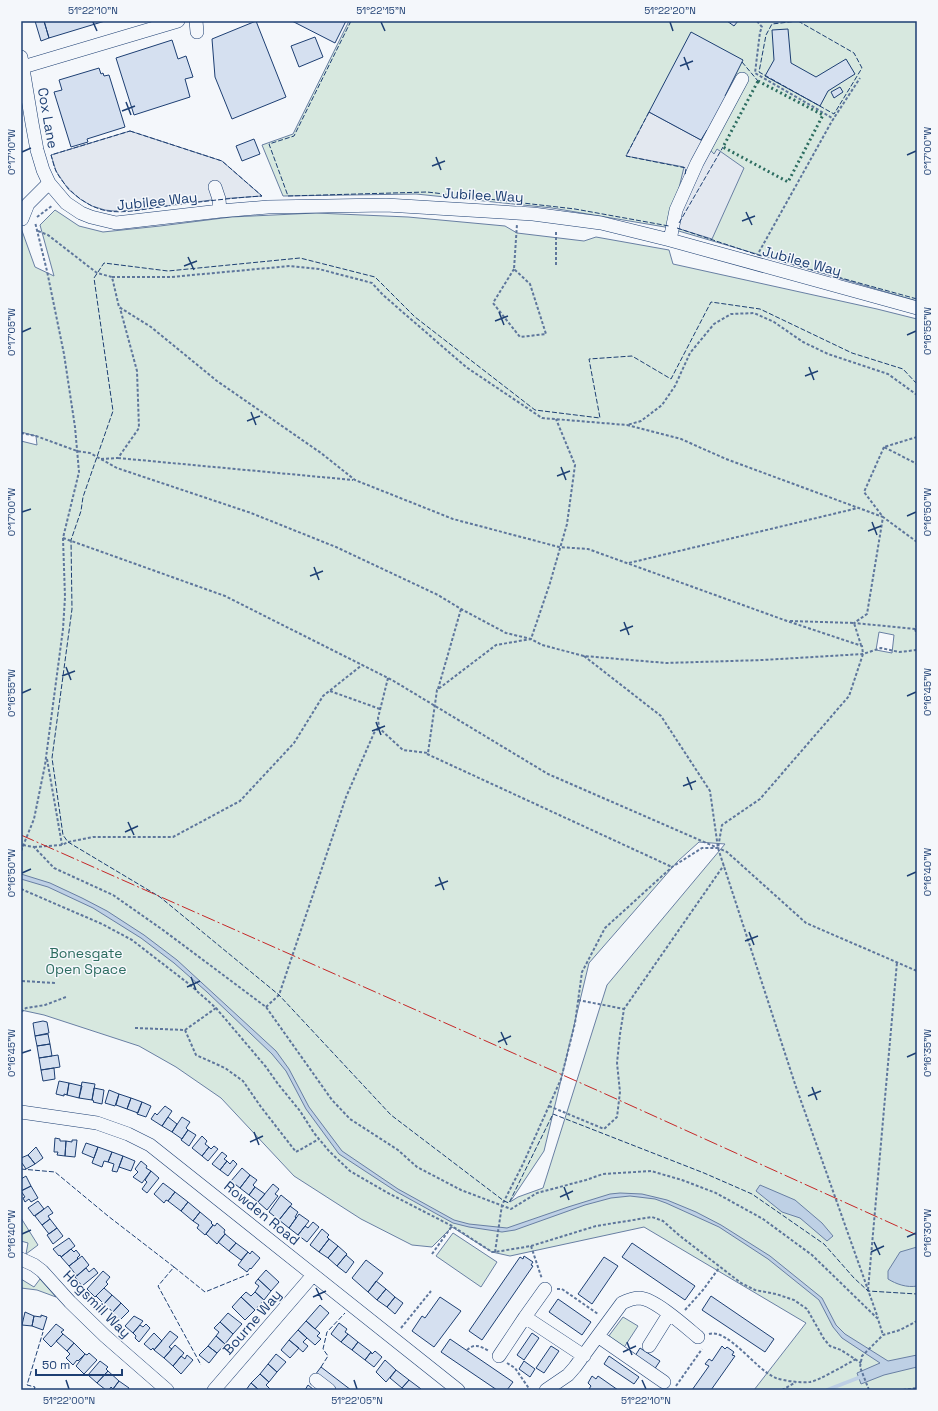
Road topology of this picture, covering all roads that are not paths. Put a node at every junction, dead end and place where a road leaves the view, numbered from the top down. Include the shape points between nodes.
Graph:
1 (178, 21) edge
2 (22, 62) edge
3 (742, 79) dead end
4 (24, 97) edge
5 (49, 183) junction
6 (215, 187) dead end
7 (220, 211) junction
8 (28, 218) edge
9 (670, 240) junction
10 (917, 308) edge
11 (21, 1112) edge
12 (21, 1259) edge
13 (313, 1275) junction
14 (545, 1289) road end
15 (525, 1317) junction
16 (673, 1317) junction
17 (598, 1336) junction
18 (704, 1340) road end
19 (649, 1346) dead end
20 (499, 1356) dead end
21 (584, 1356) junction
22 (316, 1380) dead end
23 (668, 1386) edge
24 (167, 1390) edge
25 (214, 1390) edge
26 (328, 1390) edge
27 (458, 1390) edge
28 (548, 1390) edge

1 - 2 street
2 - 4 street, Cox Lane
3 - 9 street via 697,163 676,210
4 - 5 street, Cox Lane via 37,150
5 - 7 street, Jubilee Way via 66,203 81,213 116,223
5 - 8 street via 28,204
6 - 7 street
7 - 9 street, Jubilee Way via 268,207 386,205 533,214 601,223
9 - 10 street, Jubilee Way
11 - 13 street, Rowden Road via 97,1123 128,1134 150,1146
12 - 24 street, Hogsmill Way via 42,1271 105,1336
13 - 25 street, Bourne Way
13 - 27 street, Rowden Road
14 - 15 street
15 - 20 street
15 - 21 street
16 - 17 street via 650,1300 630,1299 622,1303
16 - 18 street
16 - 19 street
17 - 21 street
17 - 23 street
21 - 28 street via 568,1375
22 - 26 street

